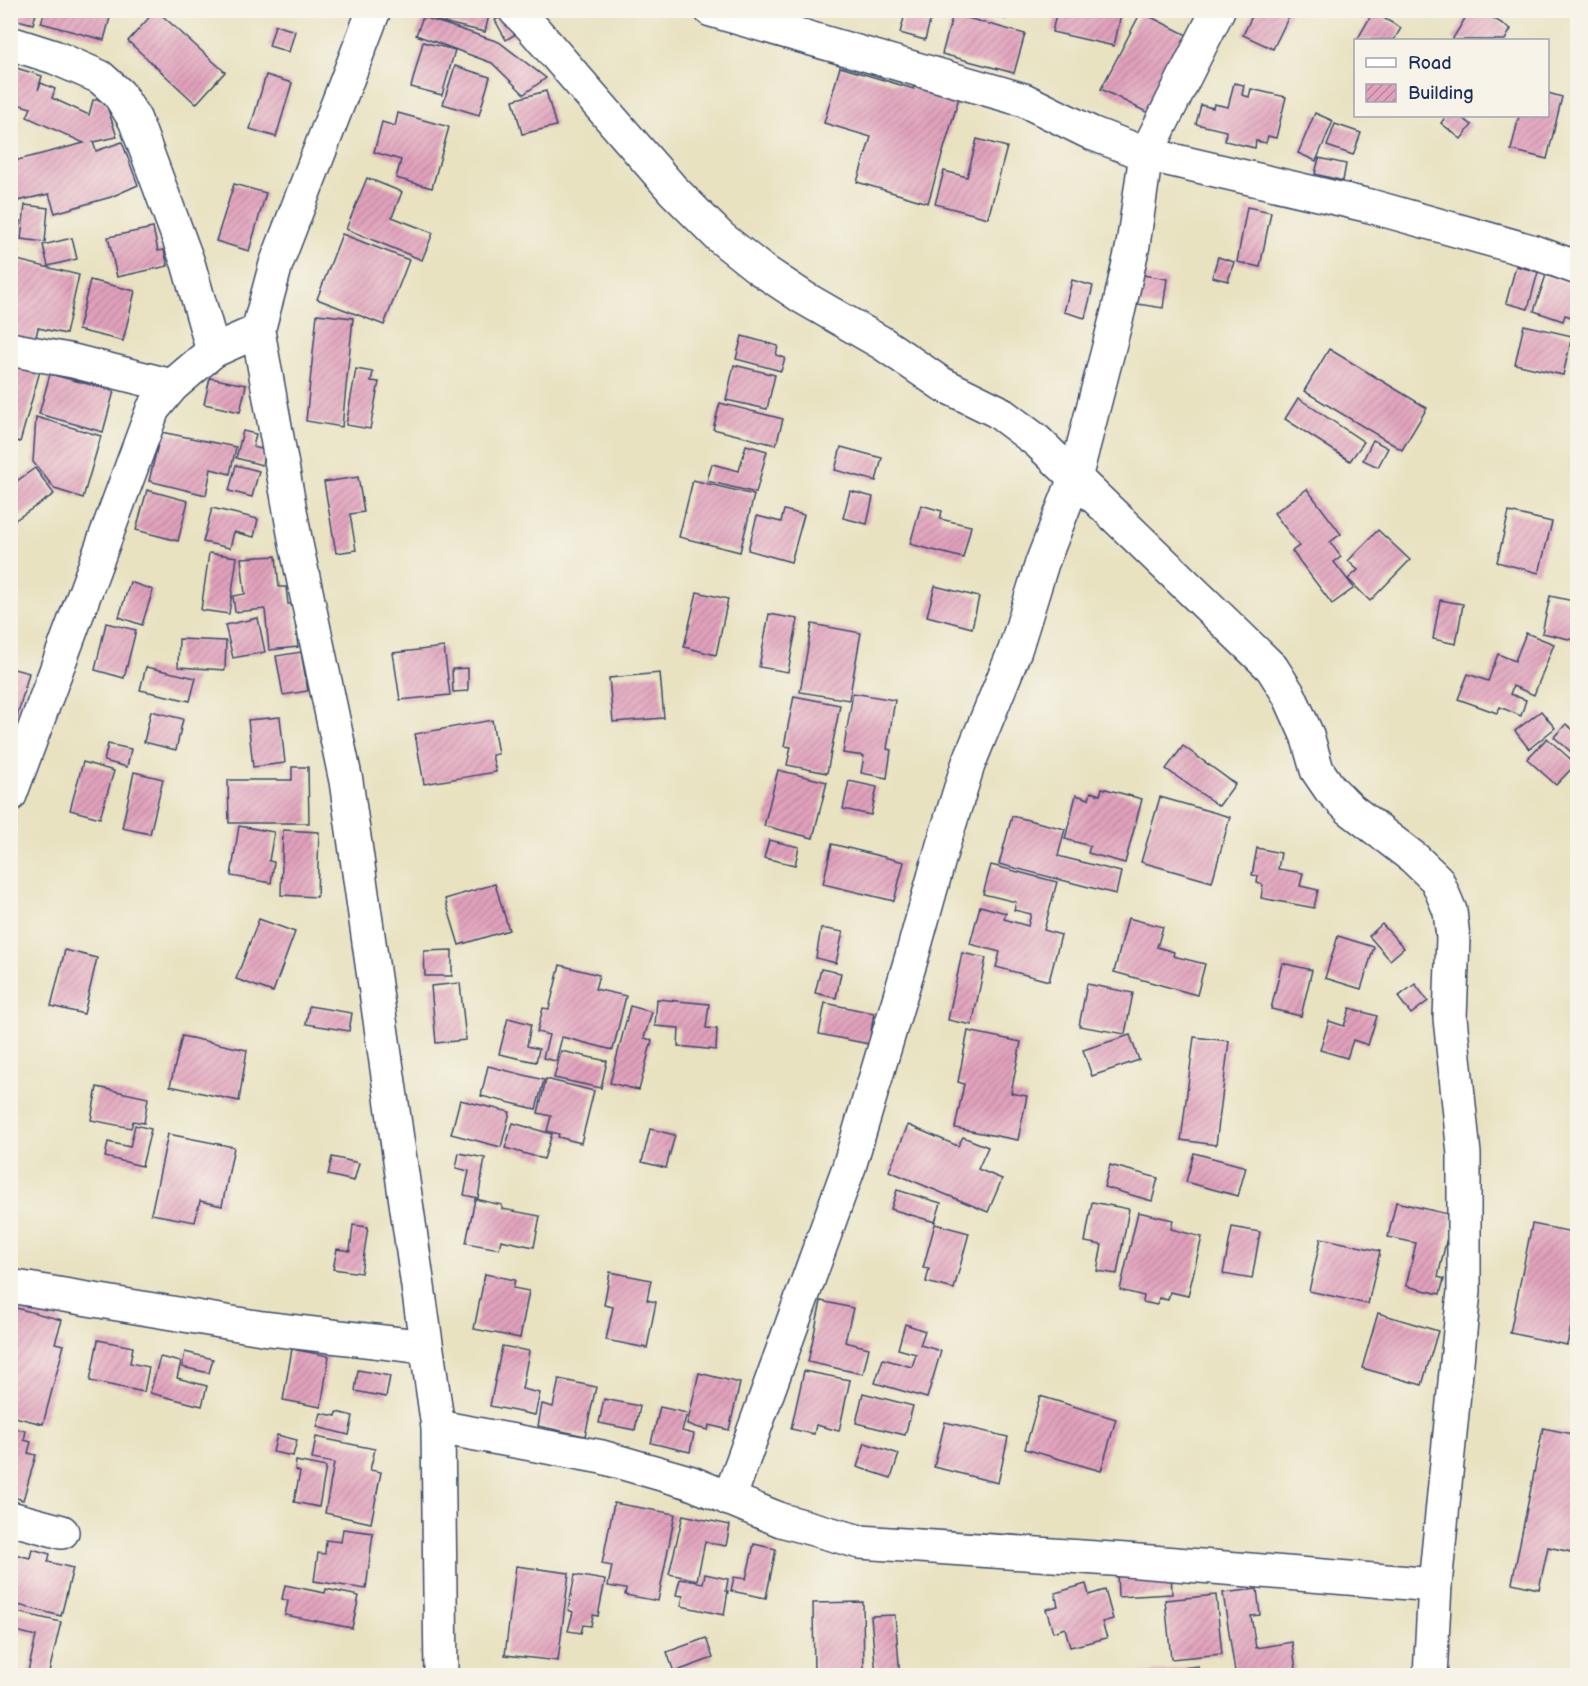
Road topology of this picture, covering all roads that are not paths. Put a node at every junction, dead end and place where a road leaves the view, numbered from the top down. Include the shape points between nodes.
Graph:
1 (374, 10) edge
2 (515, 10) edge
3 (711, 10) edge
4 (1218, 10) edge
5 (10, 43) edge
6 (1146, 154) junction
7 (1578, 268) edge
8 (258, 331) junction
9 (10, 349) edge
10 (213, 351) junction
11 (172, 386) junction
12 (1075, 478) junction
13 (10, 795) edge
14 (10, 1286) edge
15 (426, 1347) junction
16 (438, 1427) junction
17 (729, 1499) junction
18 (10, 1518) edge
19 (62, 1532) dead end
20 (1434, 1585) junction
21 (441, 1676) edge
22 (1430, 1676) edge

1 - 8 street via 276,264
2 - 12 street via 673,190 720,237 804,298 882,343 942,384 997,411 1037,441
3 - 6 street via 1024,100 1091,133
4 - 6 street
5 - 10 street via 100,77 123,100 135,120 188,263
6 - 7 street via 1370,206
6 - 12 street via 1133,245
8 - 10 street
8 - 15 street via 296,544 346,781
9 - 11 street
10 - 11 street
11 - 13 street via 153,409
12 - 17 street via 968,765 849,1167
12 - 20 street via 1272,668 1307,735 1317,770 1330,789 1437,880 1450,911 1454,938 1450,1018 1464,1154 1464,1291
14 - 15 street via 262,1328
15 - 16 street
16 - 17 street via 602,1457 689,1482
16 - 21 street
17 - 20 street via 781,1520 860,1542
18 - 19 street
20 - 22 street

